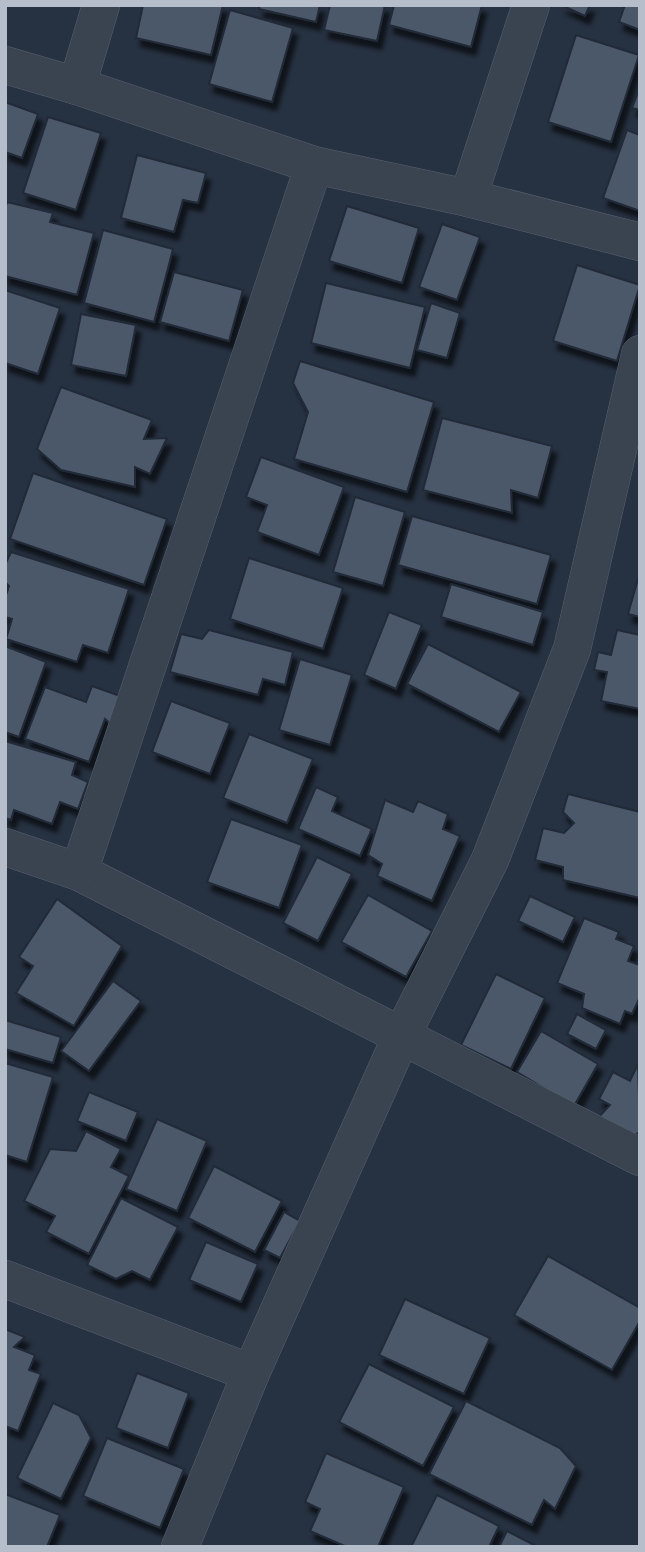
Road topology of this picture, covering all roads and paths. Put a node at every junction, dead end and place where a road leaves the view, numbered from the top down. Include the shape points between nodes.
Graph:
1 (101, 5) edge
2 (531, 5) edge
3 (5, 65) edge
4 (77, 86) junction
5 (314, 165) junction
6 (468, 198) junction
7 (640, 242) edge
8 (640, 354) edge
9 (5, 847) edge
10 (79, 872) junction
11 (401, 1037) junction
12 (640, 1157) edge
13 (5, 1279) edge
14 (251, 1373) junction
15 (180, 1547) edge

1 - 4 street
2 - 6 street
3 - 4 street
4 - 5 street
5 - 6 street
5 - 10 street
6 - 7 street
8 - 11 street via 572,649 489,860
9 - 10 street
10 - 11 street
11 - 12 street
11 - 14 street
13 - 14 street
14 - 15 street

